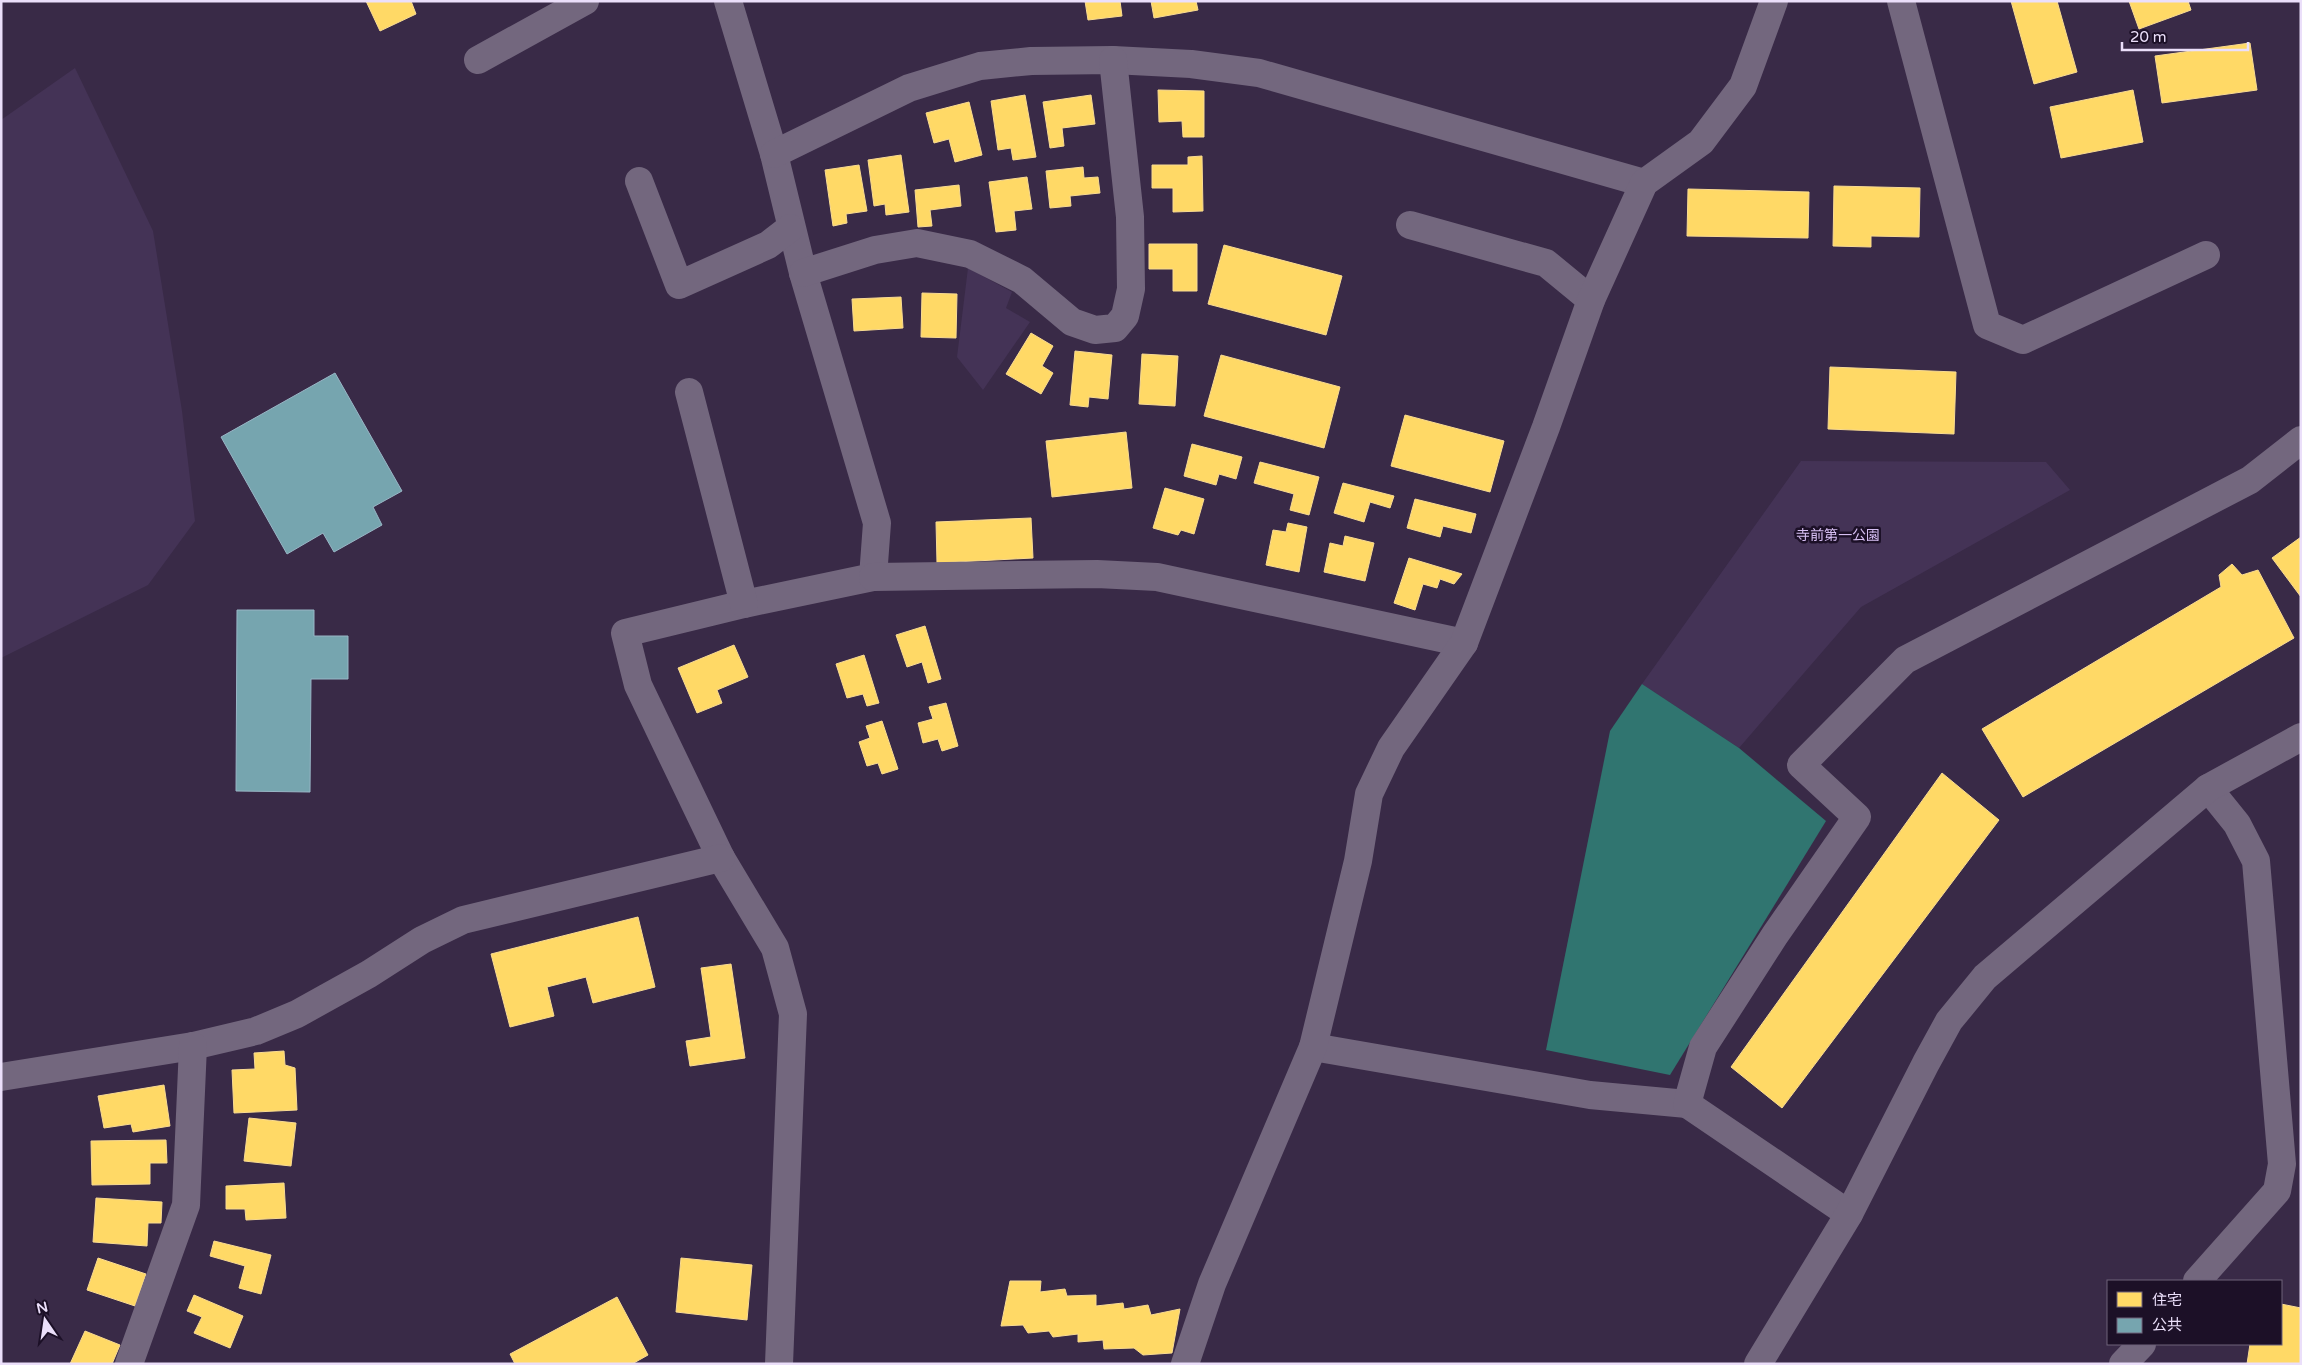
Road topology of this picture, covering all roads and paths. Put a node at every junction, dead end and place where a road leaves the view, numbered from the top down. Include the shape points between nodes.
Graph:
1 (585, 1) edge
2 (728, 1) edge
3 (1774, 1) edge
4 (1901, 1) edge
5 (478, 60) dead end
6 (1113, 60) junction
7 (774, 154) junction
8 (639, 182) dead end
9 (1644, 183) junction
10 (1410, 225) dead end
11 (790, 228) junction
12 (2206, 255) dead end
13 (803, 273) junction
14 (1591, 300) junction
15 (688, 392) dead end
16 (2301, 440) edge
17 (873, 577) junction
18 (744, 604) junction
19 (1464, 642) junction
20 (2301, 737) edge
21 (2208, 788) junction
22 (722, 858) junction
23 (193, 1046) junction
24 (1313, 1047) junction
25 (1, 1077) edge
26 (1688, 1104) junction
27 (1849, 1214) junction
28 (2198, 1280) edge
29 (129, 1364) edge
30 (779, 1364) edge
31 (1185, 1364) edge
32 (1758, 1364) edge

1 - 5 street
2 - 7 street
3 - 9 street via 1743,86 1701,142
4 - 12 street via 1987,325 2023,340
6 - 7 street via 1031,61 980,66 909,88
6 - 9 street via 1191,64 1259,73
6 - 13 street via 1130,217 1131,289 1125,316 1115,328 1095,330 1072,322 1022,280 970,254 917,243 875,250
7 - 11 street
8 - 11 street via 679,285 768,245
9 - 14 street
10 - 14 street via 1546,263
11 - 13 street
13 - 17 street via 878,524
14 - 19 street
15 - 18 street
16 - 26 street via 2250,480 1904,660 1801,765 1857,817 1703,1046
17 - 18 street
17 - 19 street via 1097,574 1157,577
18 - 22 street via 625,633 638,685
19 - 24 street via 1390,748 1369,794 1358,861
20 - 21 street
21 - 27 street via 1985,976 1949,1020
21 - 28 street via 2237,824 2256,861 2282,1164 2277,1191
22 - 23 street via 463,920 422,940 297,1014 256,1031
22 - 30 street via 775,948 793,1014
23 - 25 street
23 - 29 street via 186,1205
24 - 26 street via 1590,1095
24 - 31 street via 1212,1284
26 - 27 street
27 - 32 street

